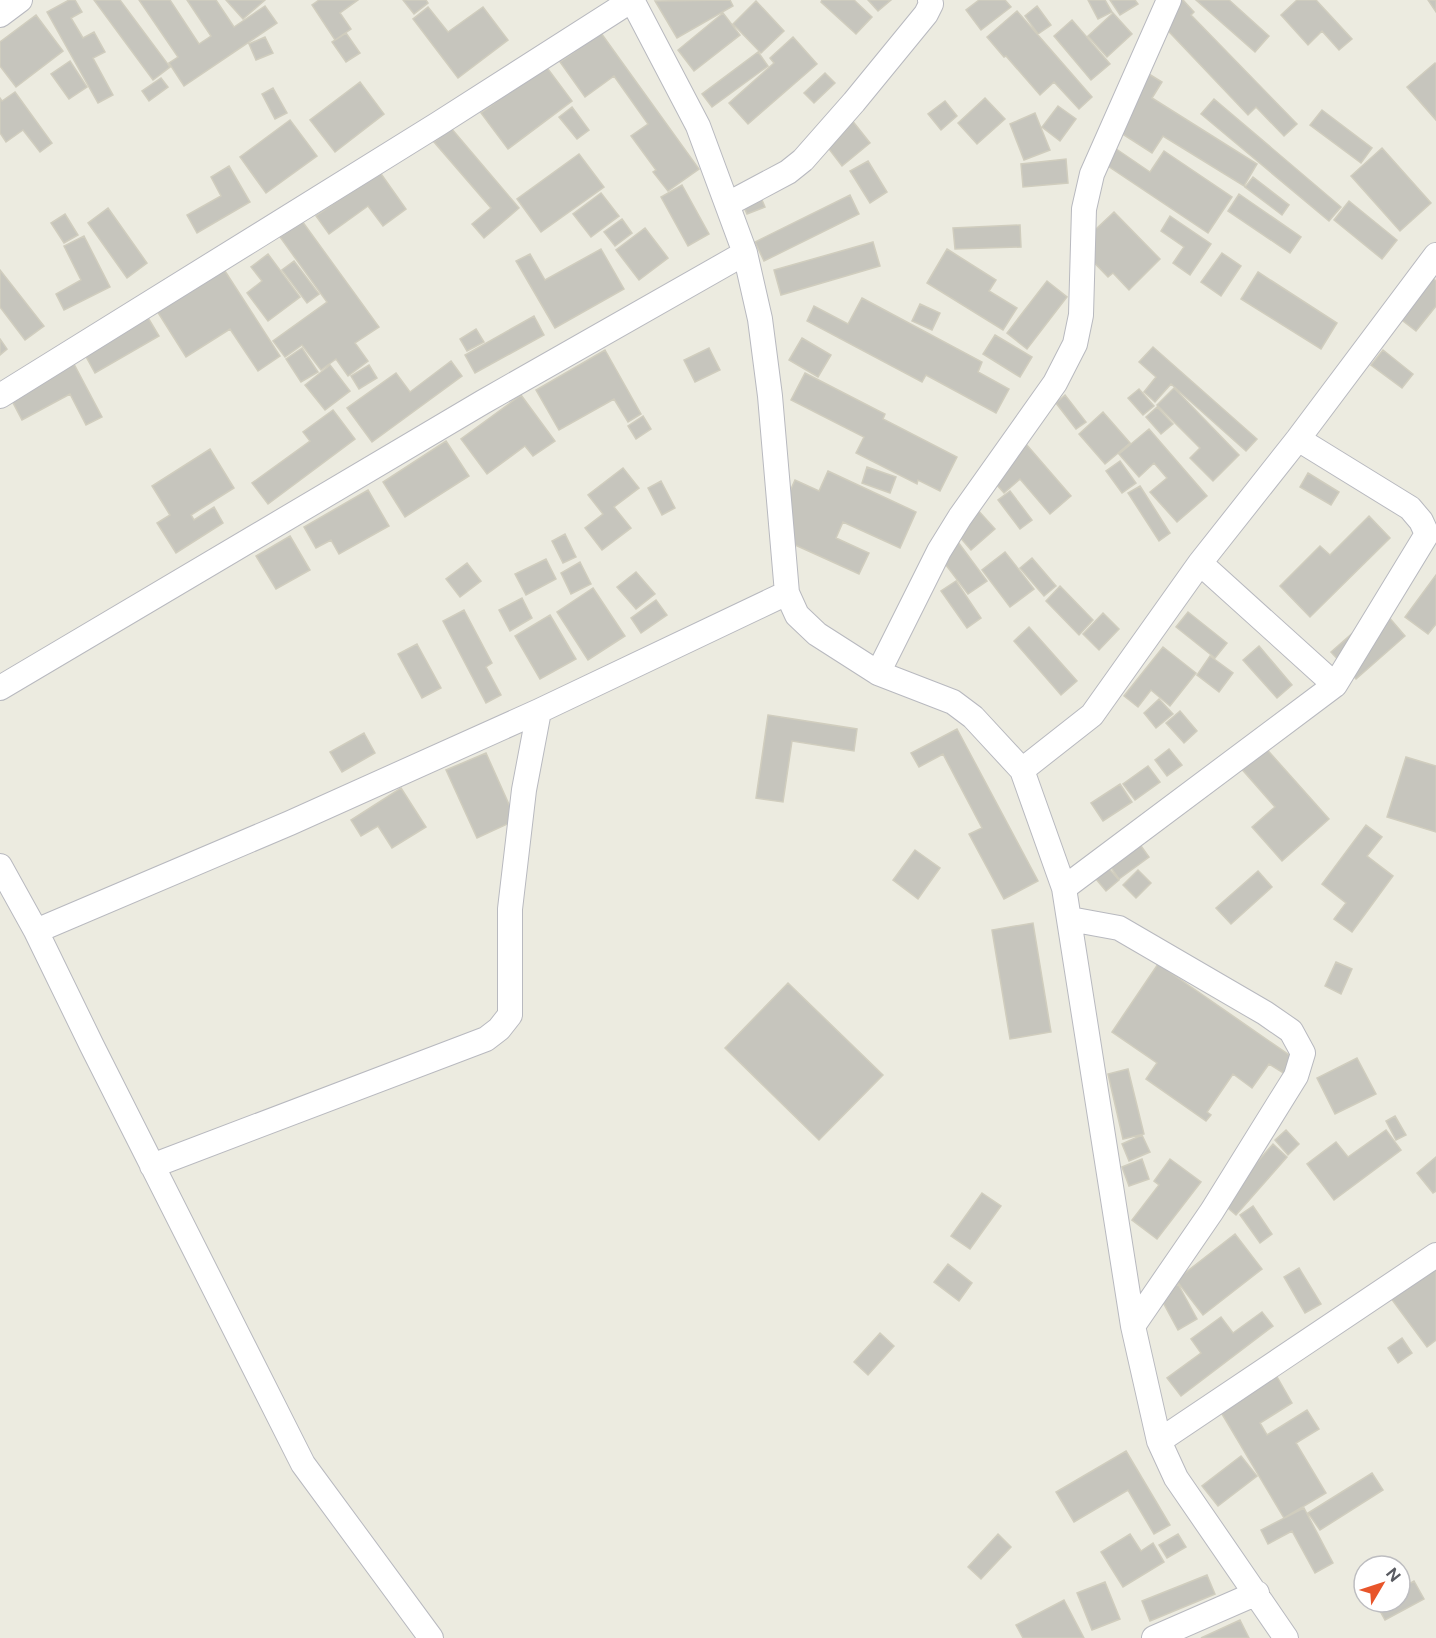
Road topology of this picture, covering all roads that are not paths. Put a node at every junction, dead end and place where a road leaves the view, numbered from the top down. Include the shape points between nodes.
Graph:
1 (20, 0) edge
2 (632, 0) edge
3 (930, 0) edge
4 (1169, 0) edge
5 (0, 15) edge
6 (728, 204) junction
7 (745, 253) junction
8 (1436, 255) edge
9 (0, 396) edge
10 (1298, 439) junction
11 (1200, 563) junction
12 (787, 593) junction
13 (878, 673) junction
14 (1335, 685) junction
15 (0, 688) edge
16 (539, 711) junction
17 (1022, 770) junction
18 (0, 866) edge
19 (1064, 888) junction
20 (1070, 919) junction
21 (36, 931) junction
22 (152, 1166) junction
23 (1436, 1255) edge
24 (1133, 1326) junction
25 (1159, 1441) junction
26 (1257, 1593) junction
27 (431, 1638) edge
28 (1154, 1638) edge
29 (1286, 1638) edge

1 - 5 street
2 - 6 street via 698,126
2 - 9 street
3 - 6 street via 926,14 803,160
4 - 13 street via 1092,174 1084,209 1081,315 1075,344 1055,383 954,525
6 - 7 street
7 - 12 street via 760,319 770,396
7 - 15 street via 483,402
8 - 10 street
10 - 11 street
10 - 14 street via 1410,508 1427,534
11 - 14 street
11 - 17 street via 1092,715
12 - 13 street via 797,615 817,634
12 - 16 street
13 - 17 street via 953,702 973,717
14 - 19 street
16 - 21 street
16 - 22 street via 524,790 510,909 510,1015 500,1029 486,1039
17 - 19 street
18 - 21 street
19 - 20 street
20 - 24 street
20 - 24 street via 1119,928 1265,1012 1291,1031 1303,1053 1296,1076
21 - 22 street
22 - 27 street via 303,1464
23 - 25 street
24 - 25 street
25 - 26 street via 1176,1478
26 - 28 street
26 - 29 street

